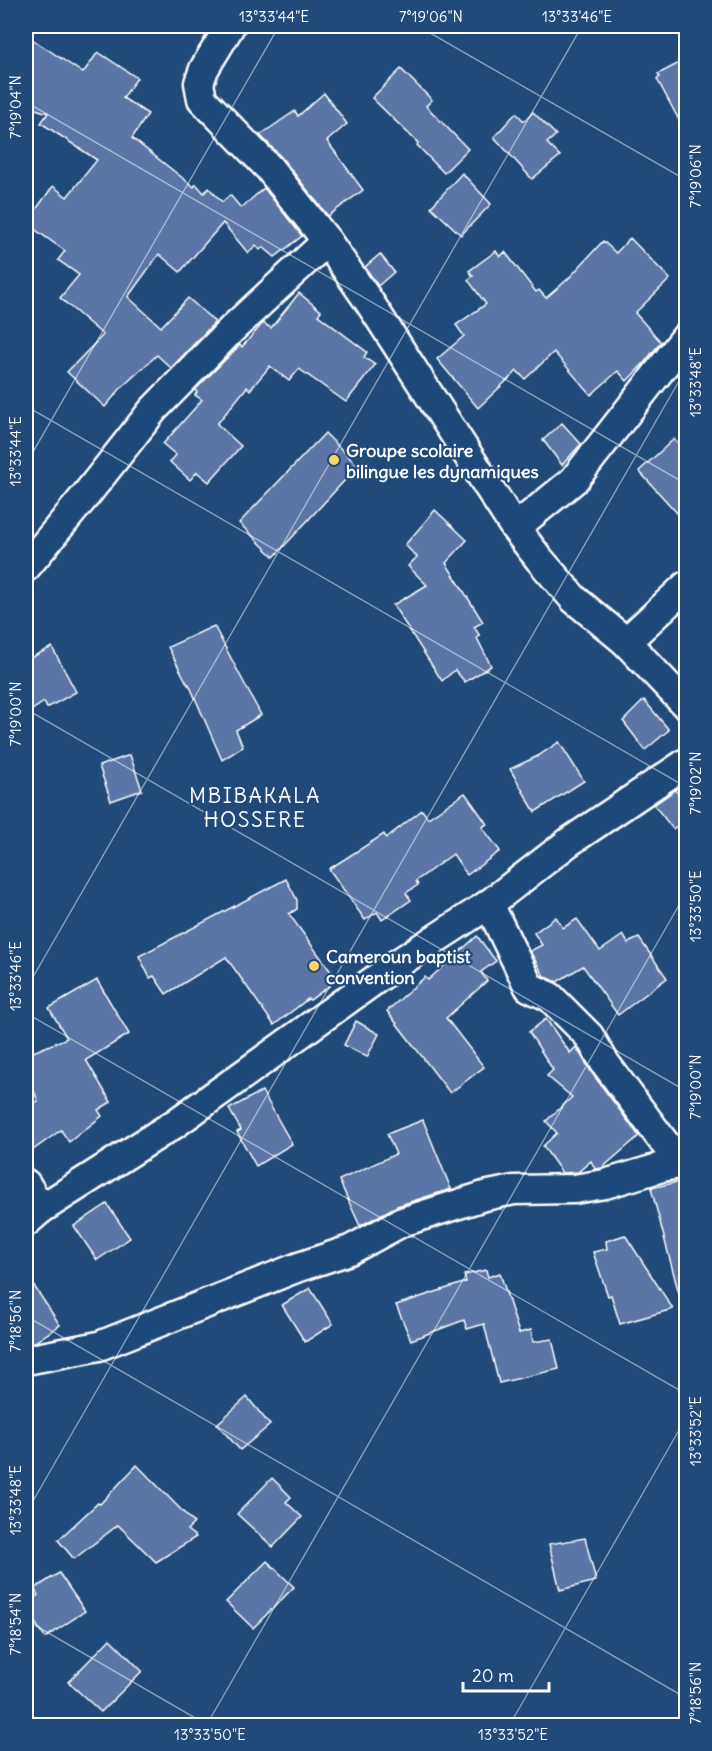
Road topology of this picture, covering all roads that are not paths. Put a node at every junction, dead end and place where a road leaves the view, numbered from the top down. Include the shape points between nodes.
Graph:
1 (230, 26) edge
2 (327, 241) junction
3 (687, 337) edge
4 (515, 528) junction
5 (26, 567) edge
6 (687, 586) edge
7 (626, 642) junction
8 (687, 705) edge
9 (687, 763) edge
10 (489, 904) junction
11 (684, 1164) edge
12 (26, 1185) edge
13 (33, 1216) edge
14 (26, 1360) edge

1 - 2 street via 204,69 199,83 202,99 269,168
2 - 4 street
2 - 5 street via 233,328 153,410
3 - 4 street via 574,480
4 - 7 street via 574,599
6 - 7 street
7 - 8 street
9 - 10 street via 569,842
10 - 11 street via 530,987 550,997 589,1036 605,1063
10 - 13 street via 398,964 176,1123
11 - 14 street via 604,1184 484,1196 402,1222 350,1250 99,1346
12 - 13 street

